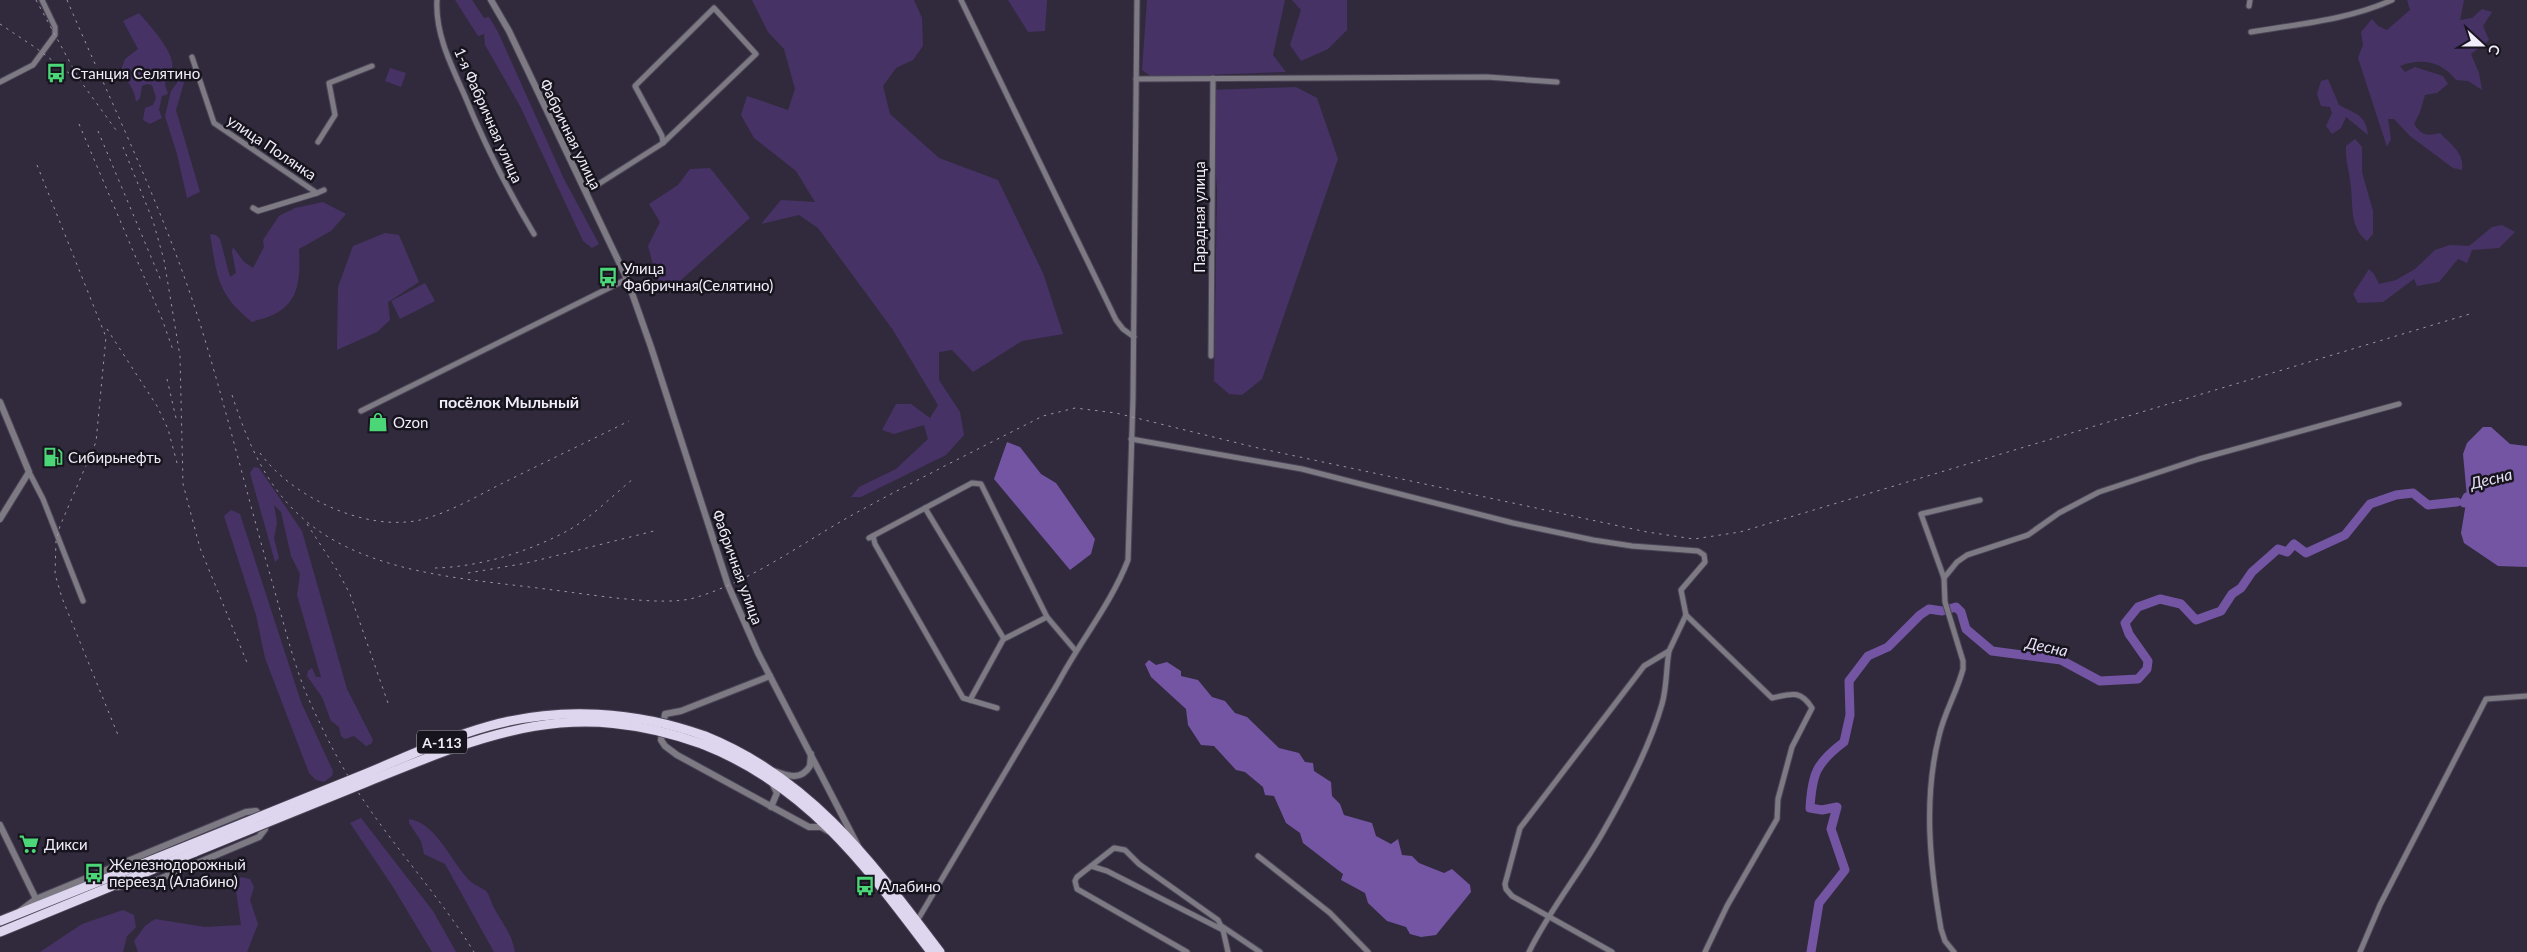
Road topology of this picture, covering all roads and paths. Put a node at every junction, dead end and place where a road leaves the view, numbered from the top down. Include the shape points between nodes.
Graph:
1 (42, 0) edge
2 (437, 0) edge
3 (491, 0) edge
4 (961, 0) edge
5 (1137, 0) edge
6 (2392, 0) edge
7 (2251, 32) dead end
8 (192, 58) dead end
9 (372, 66) dead end
10 (1212, 78) junction
11 (1136, 79) junction
12 (0, 82) edge
13 (1558, 82) dead end
14 (318, 142) dead end
15 (663, 143) junction
16 (324, 190) dead end
17 (586, 192) junction
18 (317, 193) junction
19 (253, 208) dead end
20 (534, 234) dead end
21 (627, 279) junction
22 (1134, 337) junction
23 (1211, 356) dead end
24 (0, 402) edge
25 (2399, 404) dead end
26 (361, 410) dead end
27 (1131, 439) junction
28 (29, 472) junction
29 (1980, 500) dead end
30 (925, 508) junction
31 (0, 519) edge
32 (1944, 578) junction
33 (83, 601) dead end
34 (1686, 615) junction
35 (1047, 617) junction
36 (1004, 638) junction
37 (1075, 650) junction
38 (1669, 651) junction
39 (770, 676) junction
40 (2527, 696) edge
41 (970, 700) junction
42 (997, 708) dead end
43 (809, 748) junction
44 (768, 772) junction
45 (771, 807) junction
46 (0, 824) edge
47 (835, 835) junction
48 (194, 848) junction
49 (860, 850) junction
50 (1258, 856) dead end
51 (142, 864) junction
52 (1091, 866) junction
53 (108, 870) junction
54 (84, 897) junction
55 (36, 899) junction
56 (1547, 916) junction
57 (11, 917) junction
58 (0, 921) edge
59 (917, 921) junction
60 (1222, 928) junction
61 (0, 932) edge
62 (931, 952) edge
63 (940, 952) edge
64 (1187, 952) edge
65 (1228, 952) edge
66 (1260, 952) edge
67 (1368, 952) edge
68 (1529, 952) edge
69 (1612, 952) edge
70 (1705, 952) edge
71 (1954, 952) edge
72 (2360, 952) edge

1 - 12 street via 55,27 55,35 33,65
2 - 20 street, 1-я Фабричная улица via 438,26 447,57 506,187
3 - 17 street, Фабричная улица
4 - 22 street via 1116,320
5 - 11 street
6 - 7 street via 2345,17
8 - 18 street, улица Полянка via 214,123
9 - 14 street via 329,83 335,115
10 - 11 street
10 - 13 street via 1487,77
10 - 23 street, Парадная улица
11 - 22 street
15 - 15 street via 635,86 714,8 756,54
15 - 17 street
16 - 18 street, улица Полянка
17 - 21 street, Фабричная улица
18 - 19 street via 258,211
21 - 26 street
21 - 39 street, Фабричная улица via 728,585
22 - 27 street
24 - 28 street
25 - 32 street via 2199,459 2099,492 2059,513 2028,535 1967,555
27 - 34 street via 1302,469 1593,540 1698,551 1704,554 1705,562 1681,590
27 - 37 street via 1128,560 1120,580
28 - 31 street
28 - 33 street
29 - 32 street via 1921,514
30 - 35 street via 972,483 981,484
30 - 36 street
30 - 41 street via 871,537 963,698
32 - 71 street via 1946,604 1963,669 1945,714 1934,758 1930,841 1941,929
34 - 38 street
34 - 70 street via 1772,698 1795,694 1805,698 1812,708 1792,748 1778,799 1777,819 1727,906
35 - 36 street
35 - 37 street
36 - 41 street
37 - 59 street
38 - 56 street via 1663,702 1654,728 1603,832
38 - 56 street via 1644,666 1520,828 1506,890
39 - 43 street, Фабричная улица
39 - 45 street via 681,711 665,714 660,737 665,746 677,755
40 - 72 street via 2486,699 2380,905
41 - 42 street
43 - 44 street via 811,761 804,773 796,777
43 - 49 street, Фабричная улица
44 - 45 street via 776,790
44 - 47 highway, А-113
44 - 48 highway, А-113, bridge via 734,749 654,721 602,714 557,714 509,721 440,743
44 - 49 highway, А-113 via 811,800
45 - 47 street via 809,827 821,827
46 - 55 street
47 - 62 highway, А-113 via 866,866
48 - 51 highway, А-113
48 - 54 highway, А-113
49 - 59 highway, А-113
50 - 67 street via 1330,912
51 - 53 street
51 - 57 highway, А-113
52 - 60 street
52 - 60 street via 1114,848 1122,849 1218,920
52 - 64 street via 1077,877 1077,889
53 - 54 street via 249,810 259,813 264,822 264,833 260,838 169,876
53 - 55 street
54 - 61 highway, А-113
55 - 57 street
56 - 68 street
56 - 69 street
57 - 58 highway, А-113
59 - 63 highway, А-113
60 - 65 street
60 - 66 street

